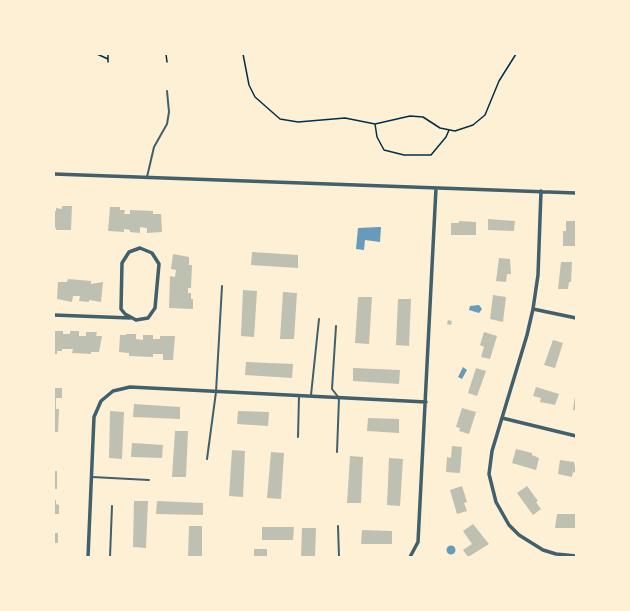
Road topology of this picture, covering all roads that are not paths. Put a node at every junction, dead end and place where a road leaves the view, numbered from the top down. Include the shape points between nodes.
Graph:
1 (167, 91) dead end
2 (54, 174) edge
3 (147, 178) junction
4 (436, 188) junction
5 (541, 191) junction
6 (576, 193) edge
7 (222, 286) dead end
8 (533, 309) junction
9 (54, 315) edge
10 (130, 318) junction
11 (576, 318) edge
12 (319, 319) dead end
13 (336, 326) dead end
14 (216, 392) junction
15 (299, 396) junction
16 (311, 397) junction
17 (339, 398) junction
18 (426, 402) junction
19 (502, 418) junction
20 (576, 436) edge
21 (298, 437) dead end
22 (337, 452) dead end
23 (207, 459) dead end
24 (92, 477) junction
25 (149, 480) dead end
26 (112, 506) dead end
27 (338, 526) dead end
28 (576, 556) edge
29 (88, 557) edge
30 (110, 557) edge
31 (339, 557) edge
32 (410, 557) edge

1 - 3 lane via 167,124 154,147
2 - 3 street
3 - 4 street
4 - 5 street
4 - 18 street
5 - 6 street
5 - 8 street via 538,275
7 - 14 lane
8 - 11 street
8 - 19 street
9 - 10 street
10 - 10 street via 148,318 155,308 159,264 157,258 147,249 140,248 129,252 122,263 120,303 124,314
12 - 16 lane
13 - 17 lane via 332,389
14 - 15 street
14 - 23 lane
14 - 24 street via 130,387 113,390 96,408
15 - 16 street
15 - 21 lane
16 - 17 street
17 - 18 street
17 - 22 lane
18 - 32 street via 418,542
19 - 20 street
19 - 28 street via 492,451 489,474 502,514 530,543 556,554
24 - 25 lane
24 - 29 street
26 - 30 lane
27 - 31 lane

